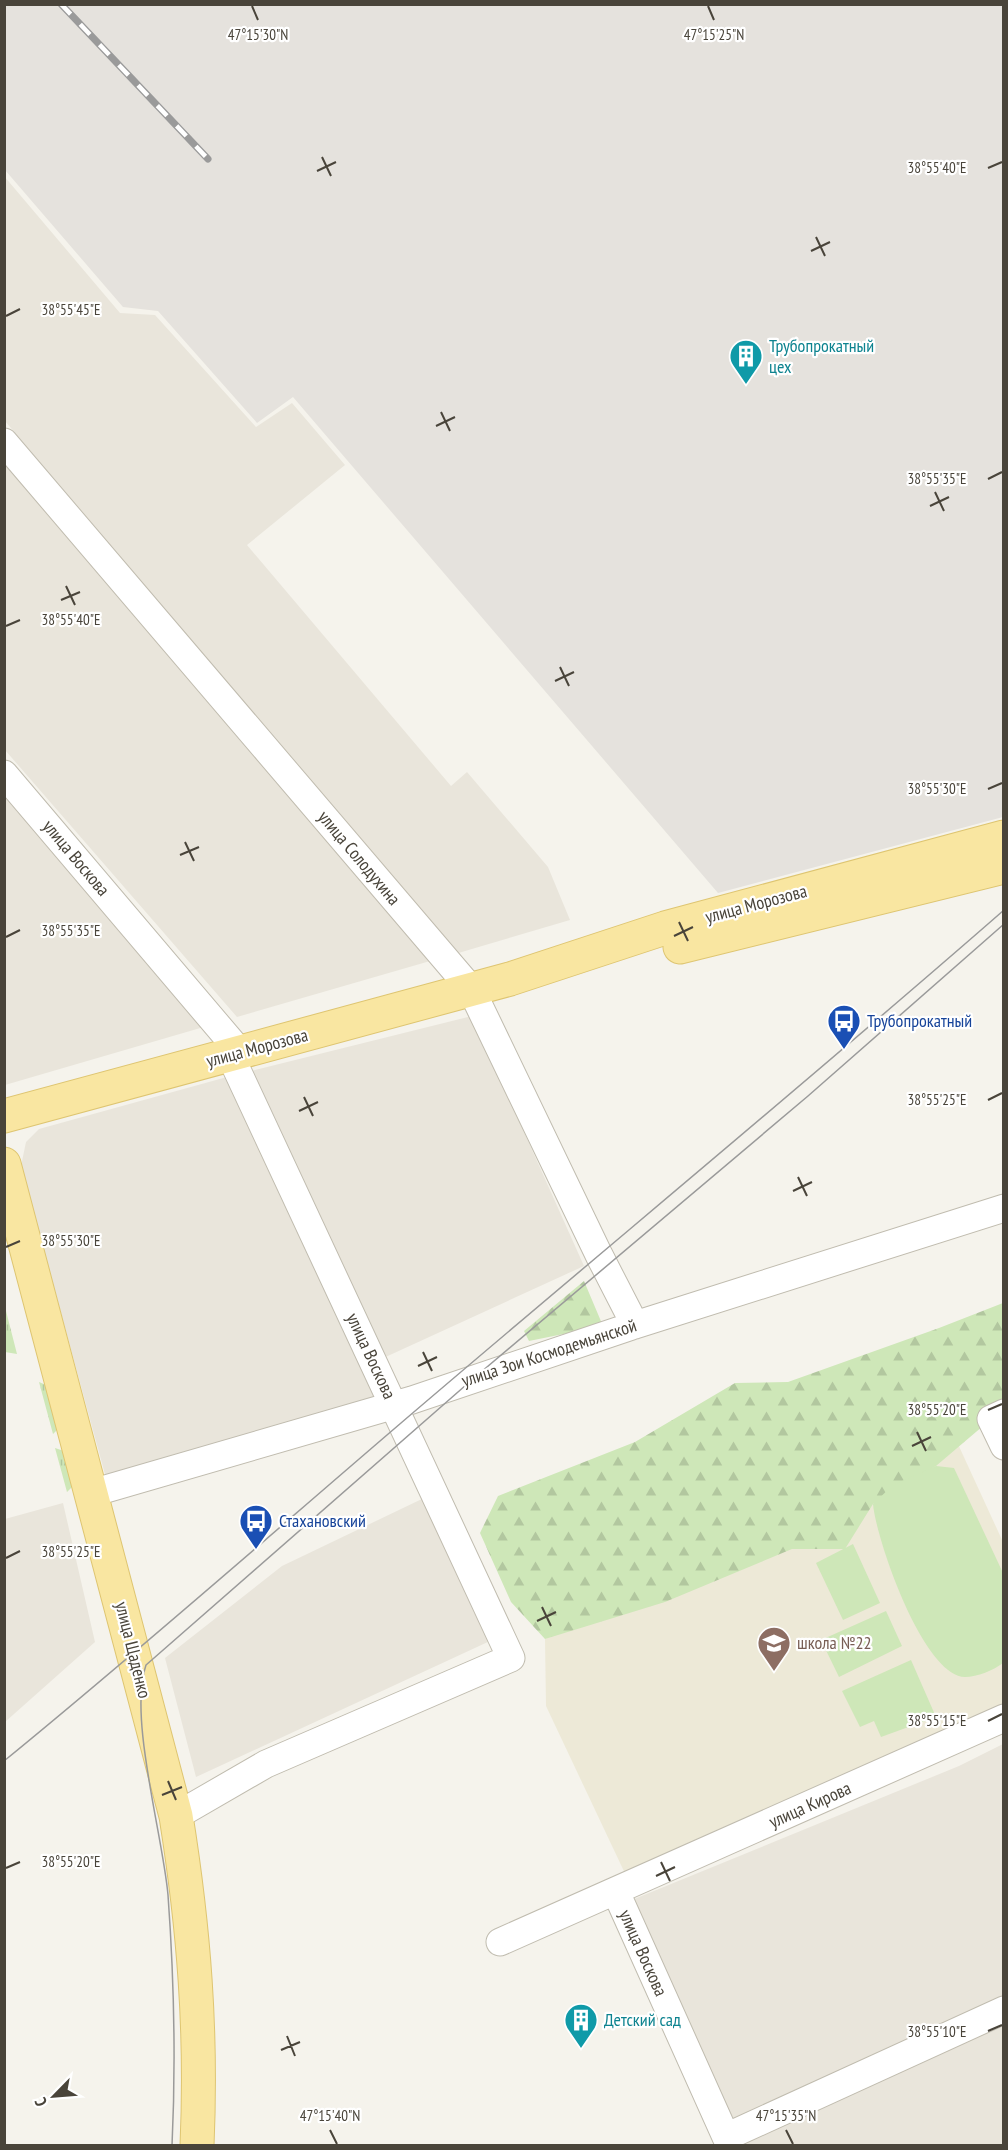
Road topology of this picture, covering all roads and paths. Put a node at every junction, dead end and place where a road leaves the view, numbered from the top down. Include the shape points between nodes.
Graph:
1 (4, 442) edge
2 (4, 774) edge
3 (1004, 837) edge
4 (1004, 867) edge
5 (510, 979) junction
6 (471, 989) junction
7 (235, 1054) junction
8 (4, 1116) edge
9 (4, 1164) edge
10 (1004, 1208) edge
11 (635, 1325) junction
12 (394, 1405) junction
13 (997, 1416) edge
14 (1004, 1446) edge
15 (92, 1493) junction
16 (1004, 1718) edge
17 (176, 1816) junction
18 (616, 1892) junction
19 (500, 1942) dead end
20 (1004, 2010) edge
21 (728, 2141) edge
22 (197, 2145) edge

1 - 6 street, улица Солодухина
2 - 7 street, улица Воскова
3 - 5 main road, улица Морозова via 665,928
4 - 5 main road, улица Морозова via 658,952
5 - 6 main road, улица Морозова
6 - 7 main road, улица Морозова
6 - 11 street, улица Солодухина
7 - 8 main road, улица Морозова
7 - 12 street, улица Воскова
9 - 15 main road, улица Щаденко
10 - 11 street, улица Зои Космодемьянской
11 - 12 street, улица Зои Космодемьянской
12 - 15 street, улица Зои Космодемьянской
12 - 17 street, улица Воскова via 511,1658 266,1764
13 - 14 street
15 - 17 main road, улица Щаденко
16 - 18 street, улица Кирова
17 - 22 main road, улица Щаденко via 189,1895 198,1997
18 - 19 street, улица Кирова
18 - 21 street, улица Воскова
20 - 21 street

